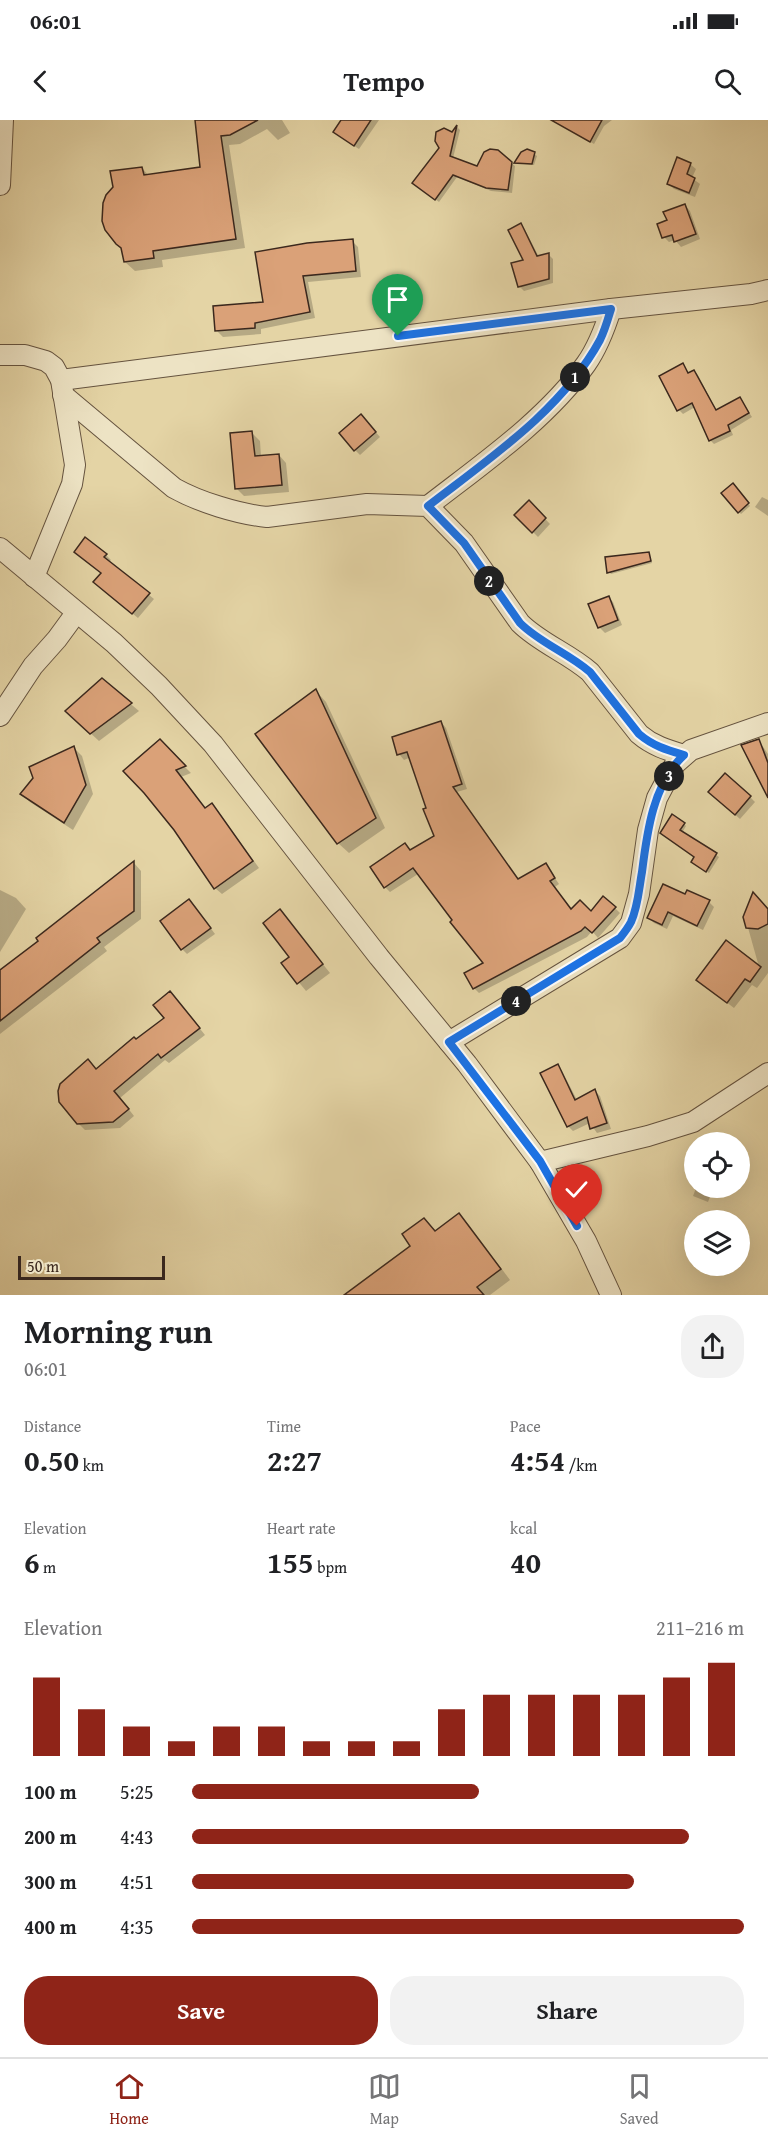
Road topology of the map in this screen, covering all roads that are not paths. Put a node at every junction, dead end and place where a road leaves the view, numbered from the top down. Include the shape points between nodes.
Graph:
1 (3, 120) edge
2 (0, 185) edge
3 (768, 290) edge
4 (611, 309) junction
5 (0, 355) edge
6 (62, 388) junction
7 (428, 506) junction
8 (0, 548) edge
9 (34, 577) junction
10 (76, 613) junction
11 (0, 716) edge
12 (768, 723) edge
13 (684, 755) junction
14 (449, 1042) junction
15 (768, 1073) edge
16 (540, 1161) junction
17 (611, 1295) edge

1 - 2 street
3 - 4 street
4 - 6 street
4 - 7 street via 602,337 563,391 499,451
5 - 6 street via 25,355 46,361 54,367
6 - 7 street via 186,495 267,517 367,504
6 - 9 street via 74,474
7 - 13 street via 464,543 524,627 590,672 649,742
8 - 9 street
9 - 10 street
10 - 11 street via 33,666
10 - 14 street via 159,686 213,744
12 - 13 street
13 - 14 street via 657,798 639,894 631,923 620,938
14 - 16 street
15 - 16 street via 693,1122
16 - 17 street via 586,1241

